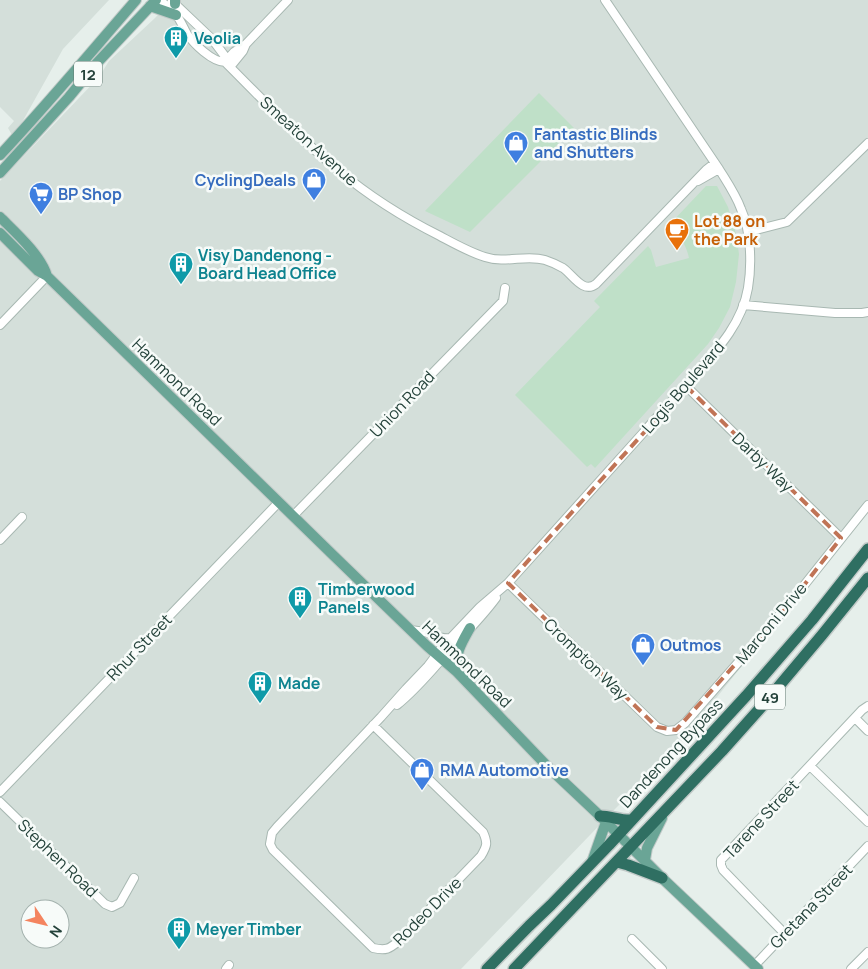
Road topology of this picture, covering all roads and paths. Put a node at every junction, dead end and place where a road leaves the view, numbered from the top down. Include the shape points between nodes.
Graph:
1 (126, 0) edge
2 (136, 0) edge
3 (288, 0) edge
4 (605, 0) edge
5 (155, 2) edge
6 (174, 5) edge
7 (121, 17) junction
8 (227, 64) junction
9 (868, 143) edge
10 (0, 155) edge
11 (717, 166) junction
12 (0, 174) edge
13 (0, 217) edge
14 (748, 232) junction
15 (0, 233) edge
16 (47, 276) junction
17 (505, 288) dead end
18 (743, 305) junction
19 (868, 312) edge
20 (0, 325) edge
21 (686, 386) junction
22 (279, 502) junction
23 (868, 505) edge
24 (293, 516) junction
25 (22, 517) dead end
26 (841, 538) junction
27 (0, 540) edge
28 (868, 550) edge
29 (868, 578) edge
30 (506, 585) junction
31 (470, 628) junction
32 (411, 630) junction
33 (451, 638) junction
34 (439, 657) junction
35 (457, 672) junction
36 (868, 706) edge
37 (855, 718) junction
38 (374, 725) junction
39 (868, 731) edge
40 (667, 732) joint
41 (810, 766) junction
42 (0, 792) edge
43 (0, 802) edge
44 (666, 812) junction
45 (603, 819) junction
46 (632, 820) junction
47 (868, 822) edge
48 (619, 835) junction
49 (868, 846) edge
50 (631, 847) junction
51 (645, 860) junction
52 (617, 862) junction
53 (592, 863) junction
54 (134, 878) dead end
55 (662, 878) junction
56 (785, 934) junction
57 (632, 939) dead end
58 (868, 952) edge
59 (756, 967) edge
60 (487, 969) edge
61 (514, 969) edge
62 (662, 969) edge
63 (851, 969) edge

1 - 7 main road
2 - 7 main road, 12
3 - 8 street via 246,44 234,52
4 - 11 street, Logis Boulevard
5 - 6 main road
5 - 12 main road, 12
6 - 8 street, Smeaton Avenue via 212,40
6 - 8 street, Smeaton Avenue via 189,36 217,60
7 - 10 main road, 12
8 - 11 street, Smeaton Avenue via 314,150 396,212 486,258 544,260 562,268 586,287 594,286 706,170
9 - 14 street via 787,222
11 - 14 street, Logis Boulevard via 742,210
13 - 16 main road, Hammond Road via 44,266
14 - 18 street, Logis Boulevard via 750,270
15 - 16 main road, Hammond Road
16 - 20 street
16 - 22 main road, Hammond Road
17 - 24 street, Union Road via 503,302
18 - 19 street via 835,313
18 - 21 street, Logis Boulevard via 722,345
21 - 26 street, Darby Way
21 - 30 street, Logis Boulevard
22 - 24 main road, Hammond Road
22 - 42 street, Rhur Street
23 - 26 street, Marconi Drive
24 - 32 main road, Hammond Road
25 - 27 street
26 - 40 street, Marconi Drive via 703,704 685,723
28 - 46 highway, Dandenong Bypass / 49 via 746,696
29 - 44 highway, 49 via 764,705
30 - 31 street, Logis Boulevard
30 - 33 street, Logis Boulevard
30 - 40 street, Crompton Way via 657,727
31 - 34 street, Logis Boulevard
31 - 35 main road via 456,657
32 - 33 street
32 - 34 main road, Hammond Road
33 - 34 street, Logis Boulevard
34 - 35 main road, Hammond Road
34 - 38 street, Rodeo Drive
35 - 45 main road, Hammond Road
36 - 37 street, Tarene Street
37 - 39 street
37 - 41 street, Tarene Street
38 - 38 street, Rodeo Drive via 277,827 270,844 364,940 381,950 389,949 406,934 481,856 487,842 483,832
41 - 47 street
41 - 56 street, Tarene Street via 723,857 721,863
43 - 54 street, Stephen Road via 105,904 112,907 120,903
44 - 50 highway, 49
44 - 51 main road via 650,841
45 - 46 highway via 609,816
45 - 48 main road, Hammond Road
45 - 53 main road
46 - 48 highway, Dandenong Bypass / 49
48 - 50 main road, Hammond Road
48 - 53 highway, Dandenong Bypass / 49
49 - 56 street, Gretana Street
50 - 51 main road, Hammond Road
50 - 52 highway, 49
51 - 55 main road, Hammond Road
52 - 55 highway
52 - 61 highway, 49
53 - 60 highway, Dandenong Bypass / 49
55 - 59 main road, Hammond Road
56 - 59 street, Gretana Street
57 - 62 street
58 - 63 street

